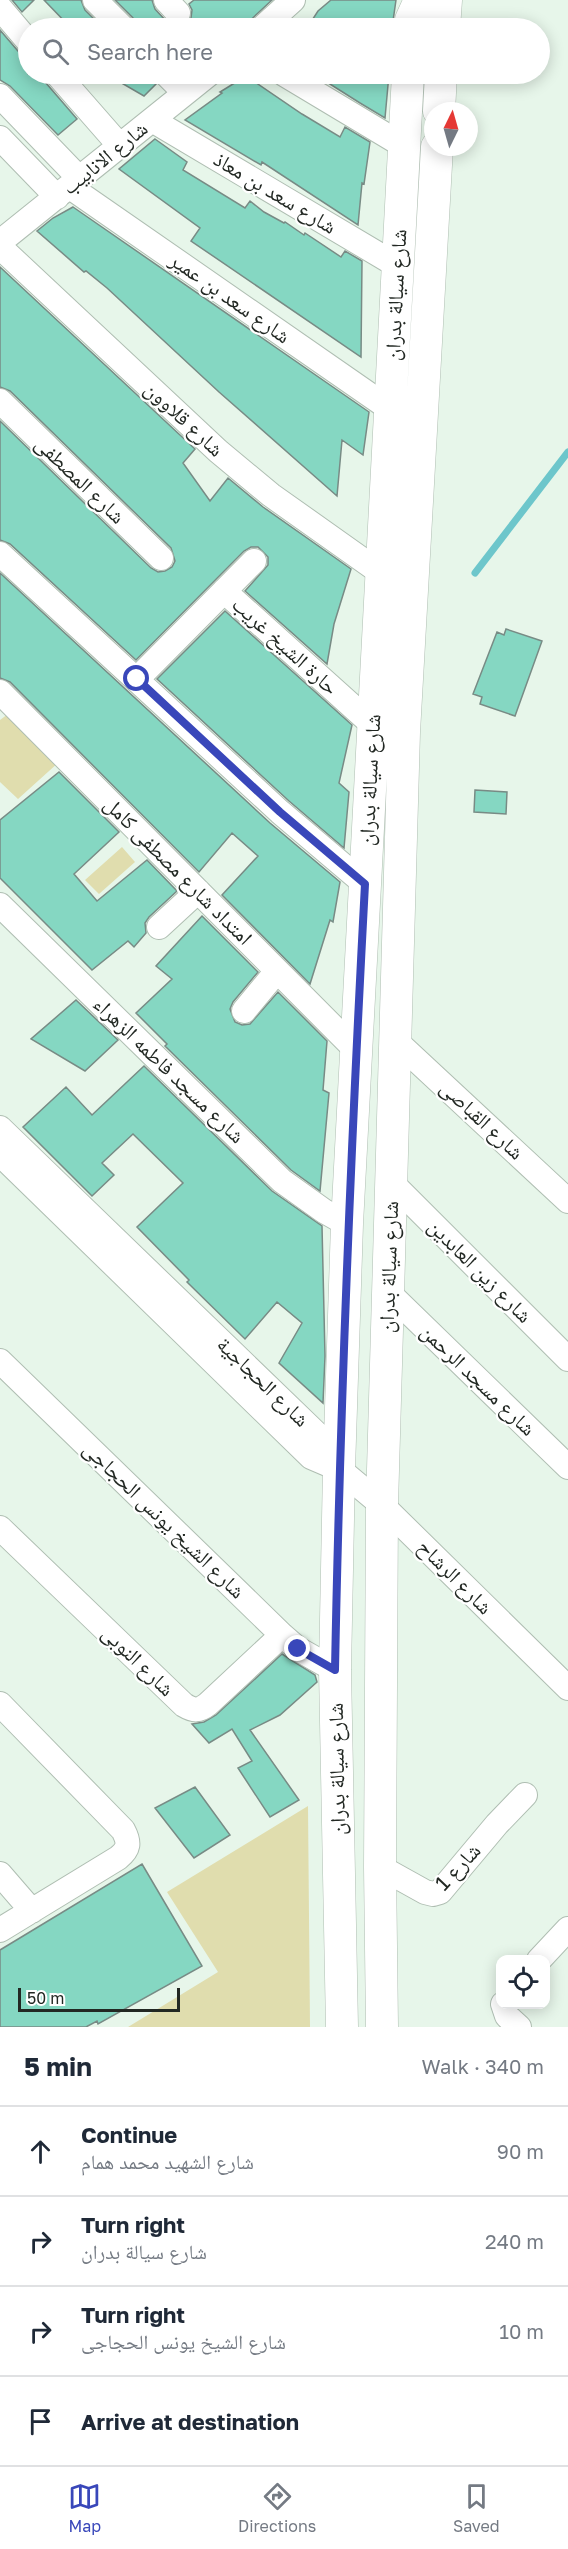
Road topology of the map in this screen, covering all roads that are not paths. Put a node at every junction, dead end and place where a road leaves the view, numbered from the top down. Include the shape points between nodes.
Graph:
1 (95, 0) edge
2 (293, 0) edge
3 (446, 0) edge
4 (0, 8) edge
5 (113, 18) edge
6 (273, 18) edge
7 (445, 18) edge
8 (18, 29) edge
9 (66, 84) edge
10 (176, 84) edge
11 (196, 84) edge
12 (301, 84) edge
13 (407, 84) edge
14 (440, 84) edge
15 (185, 93) junction
16 (0, 96) edge
17 (439, 102) edge
18 (152, 120) junction
19 (0, 138) edge
20 (120, 146) junction
21 (404, 146) junction
22 (436, 156) edge
23 (69, 187) junction
24 (0, 242) edge
25 (0, 247) edge
26 (398, 266) junction
27 (425, 339) junction
28 (393, 348) junction
29 (0, 401) edge
30 (390, 409) junction
31 (0, 554) edge
32 (161, 558) dead end
33 (254, 561) dead end
34 (381, 573) junction
35 (224, 591) junction
36 (137, 679) junction
37 (0, 692) edge
38 (373, 725) junction
39 (365, 884) junction
40 (198, 891) junction
41 (0, 905) edge
42 (159, 927) dead end
43 (277, 971) junction
44 (244, 1011) dead end
45 (396, 1041) junction
46 (356, 1050) junction
47 (0, 1128) edge
48 (0, 1154) edge
49 (392, 1183) junction
50 (568, 1201) edge
51 (347, 1224) junction
52 (388, 1292) junction
53 (568, 1359) edge
54 (0, 1361) edge
55 (568, 1467) edge
56 (339, 1470) junction
57 (382, 1505) junction
58 (0, 1528) edge
59 (282, 1635) junction
60 (335, 1670) junction
61 (568, 1688) edge
62 (0, 1704) edge
63 (525, 1795) dead end
64 (380, 1867) junction
65 (0, 1874) edge
66 (32, 1911) junction
67 (0, 1930) edge
68 (566, 1937) edge
69 (544, 1955) edge
70 (505, 2009) edge
71 (342, 2027) edge
72 (382, 2027) edge
73 (519, 2027) edge

1 - 5 street
2 - 6 street
3 - 7 main road
4 - 8 street
9 - 20 street
10 - 15 street
11 - 15 street, شارع الانابيب
12 - 21 street
13 - 21 main road, شارع سيالة بدران
14 - 17 main road
15 - 18 street, شارع الانابيب
16 - 23 street
18 - 20 street, شارع الانابيب
18 - 26 street, شارع سعد بن معاذ
19 - 23 street
20 - 23 street, شارع الانابيب
21 - 26 main road, شارع سيالة بدران
22 - 27 main road, شارع سيالة بدران
23 - 24 street, شارع الانابيب
23 - 30 street, شارع سعد بن عمير
25 - 34 street, شارع قلاوون via 218,451 271,495
26 - 28 main road, شارع سيالة بدران
27 - 28 main road
27 - 45 main road, شارع سيالة بدران via 404,732
28 - 30 main road, شارع سيالة بدران
29 - 32 street, شارع المصطفى
30 - 34 main road, شارع سيالة بدران
31 - 36 street
33 - 35 street
34 - 38 main road, شارع سيالة بدران
35 - 36 street
35 - 38 street, حارة الشيخ غريب
36 - 39 street via 280,812
37 - 40 street, امتداد شارع مصطفى كامل
38 - 39 main road, شارع سيالة بدران
39 - 46 main road, شارع سيالة بدران
40 - 42 street
40 - 43 street, امتداد شارع مصطفى كامل
41 - 51 street, شارع مسجد فاطمه الزهراء via 282,1181
43 - 44 street
43 - 46 street, امتداد شارع مصطفى كامل
45 - 49 main road, شارع سيالة بدران
45 - 50 street, شارع القباصى
46 - 51 main road, شارع سيالة بدران
47 - 56 street, شارع الحجاجية via 322,1439
48 - 56 street, شارع الحجاجية via 311,1457
49 - 52 main road, شارع سيالة بدران
49 - 53 street, شارع زين العابدين
51 - 56 main road, شارع سيالة بدران
52 - 55 street, شارع مسجد الرحمن
52 - 57 main road, شارع سيالة بدران
54 - 59 street, شارع الشيخ يونس الحجاجى
56 - 57 street, شارع الرشاح
56 - 60 main road, شارع سيالة بدران
57 - 61 street, شارع الرشاح
57 - 64 main road, شارع سيالة بدران
58 - 59 street, شارع النوبى via 192,1710 208,1704
59 - 60 street, شارع الشيخ يونس الحجاجى
60 - 71 main road, شارع سيالة بدران
62 - 66 street via 129,1840 127,1851 118,1858
63 - 64 street, شارع 1 via 440,1892 425,1892
64 - 72 main road, شارع سيالة بدران
65 - 66 street
66 - 67 street
68 - 69 street
70 - 73 street

